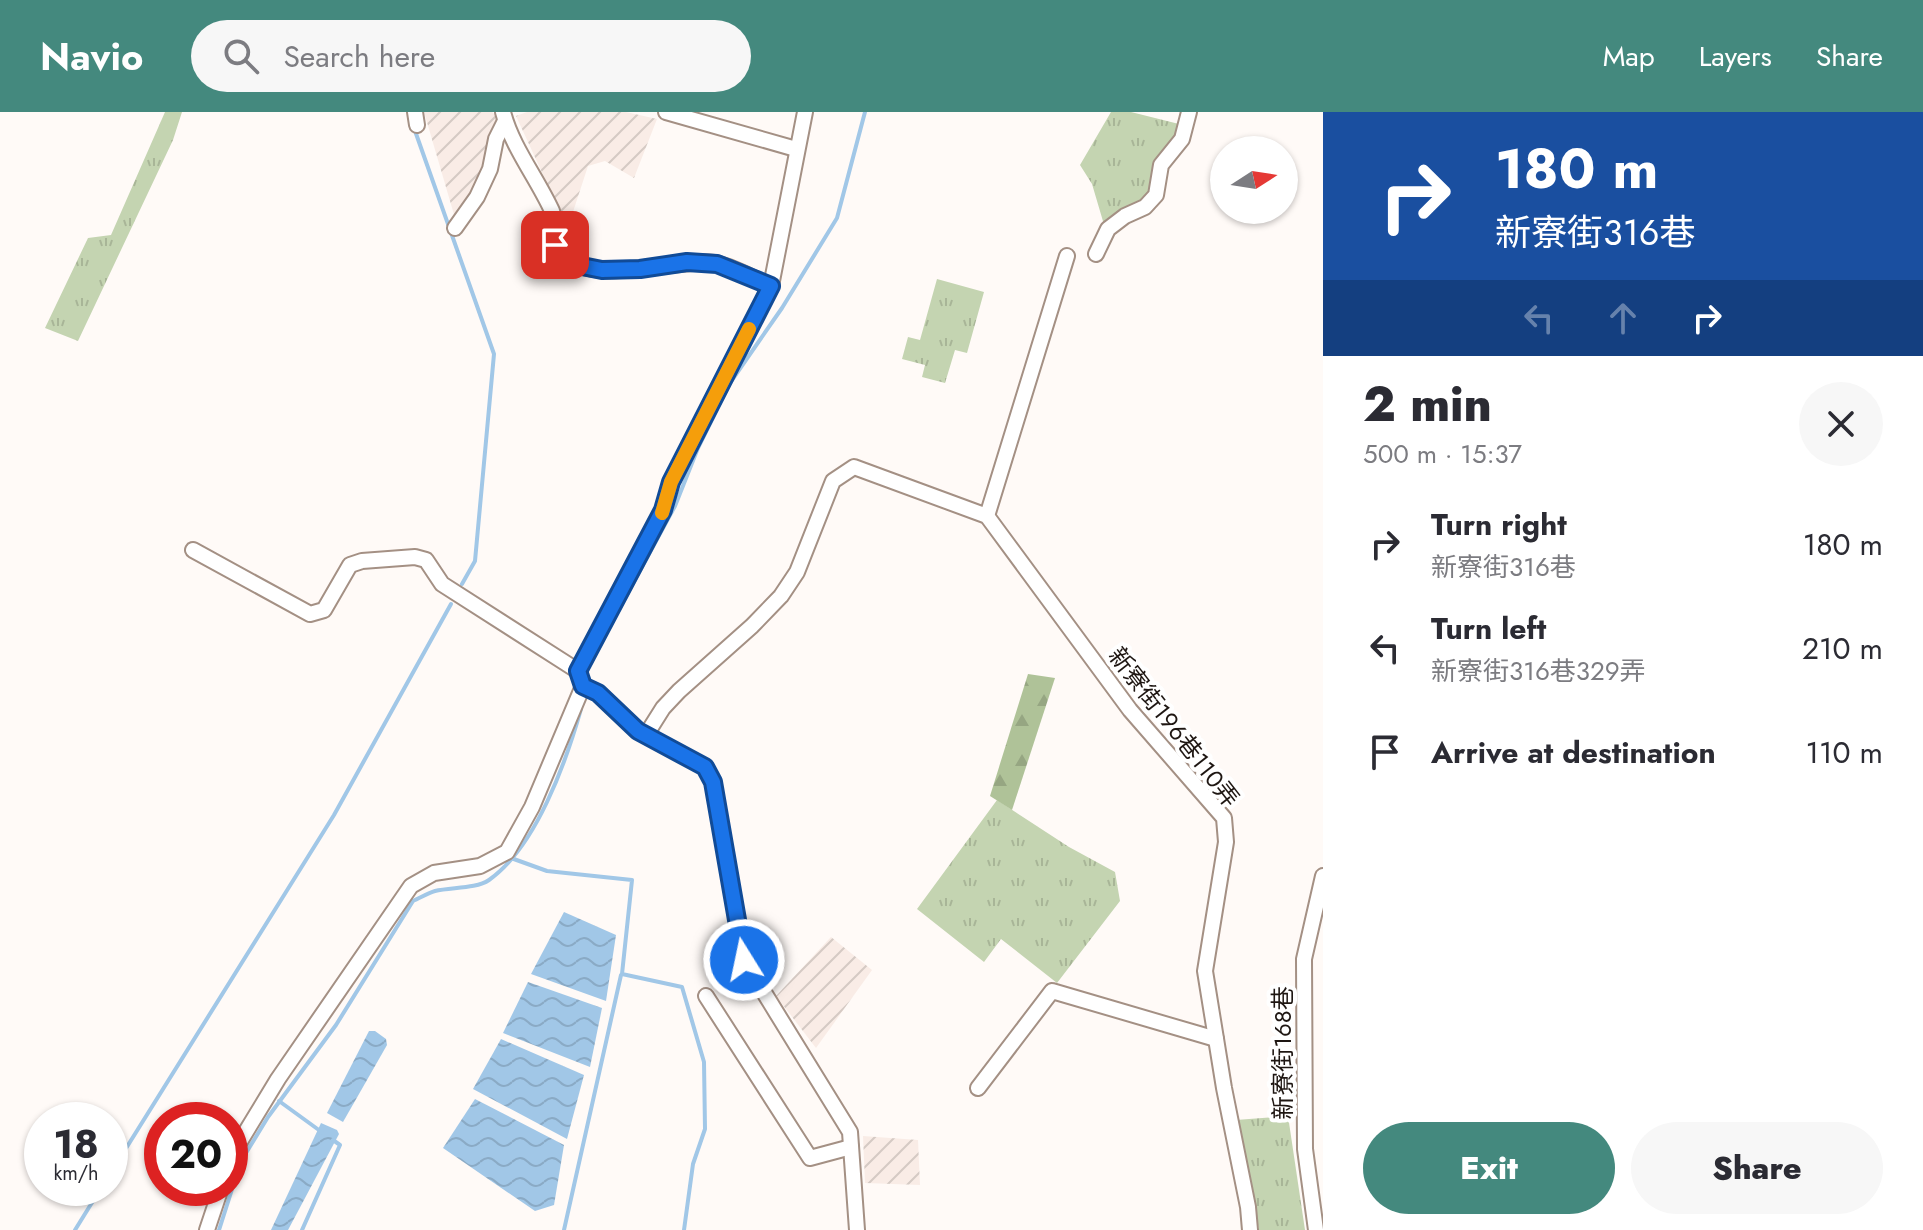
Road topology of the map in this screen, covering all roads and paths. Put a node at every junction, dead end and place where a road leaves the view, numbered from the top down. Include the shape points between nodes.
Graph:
1 (666, 112) edge
2 (805, 112) edge
3 (1189, 112) edge
4 (504, 117) edge
5 (796, 149) junction
6 (455, 228) dead end
7 (1096, 254) dead end
8 (1067, 256) dead end
9 (771, 286) junction
10 (987, 516) junction
11 (193, 550) dead end
12 (578, 671) junction
13 (583, 686) junction
14 (646, 735) junction
15 (1323, 876) edge
16 (706, 996) dead end
17 (1216, 1039) junction
18 (978, 1088) dead end
19 (248, 1128) edge
20 (851, 1147) junction
21 (215, 1206) edge
22 (207, 1230) edge
23 (857, 1230) edge
24 (1250, 1230) edge
25 (1316, 1230) edge

1 - 5 street
2 - 5 street
3 - 7 street via 1182,139 1161,165 1156,195 1108,229
4 - 6 street via 490,169
4 - 9 street via 553,213 555,245 572,264 602,270 717,264
5 - 9 street
8 - 10 street
9 - 12 street
10 - 14 street via 854,467 833,481 797,572 781,596 679,691
10 - 17 street, 新寮街196巷110弄 via 1130,710 1224,818 1226,842 1205,971
11 - 12 street via 310,614 324,610 350,565 426,560 442,584
12 - 13 street
13 - 14 street
13 - 19 street via 507,852 480,866 434,873 411,886
14 - 20 street via 705,767 713,782 744,960 850,1132
15 - 25 street, 新寮街168巷 via 1304,959 1305,1149
16 - 20 street via 810,1158
17 - 18 street via 1052,991
17 - 24 street, 新寮街196巷110弄
20 - 23 street
21 - 22 street

